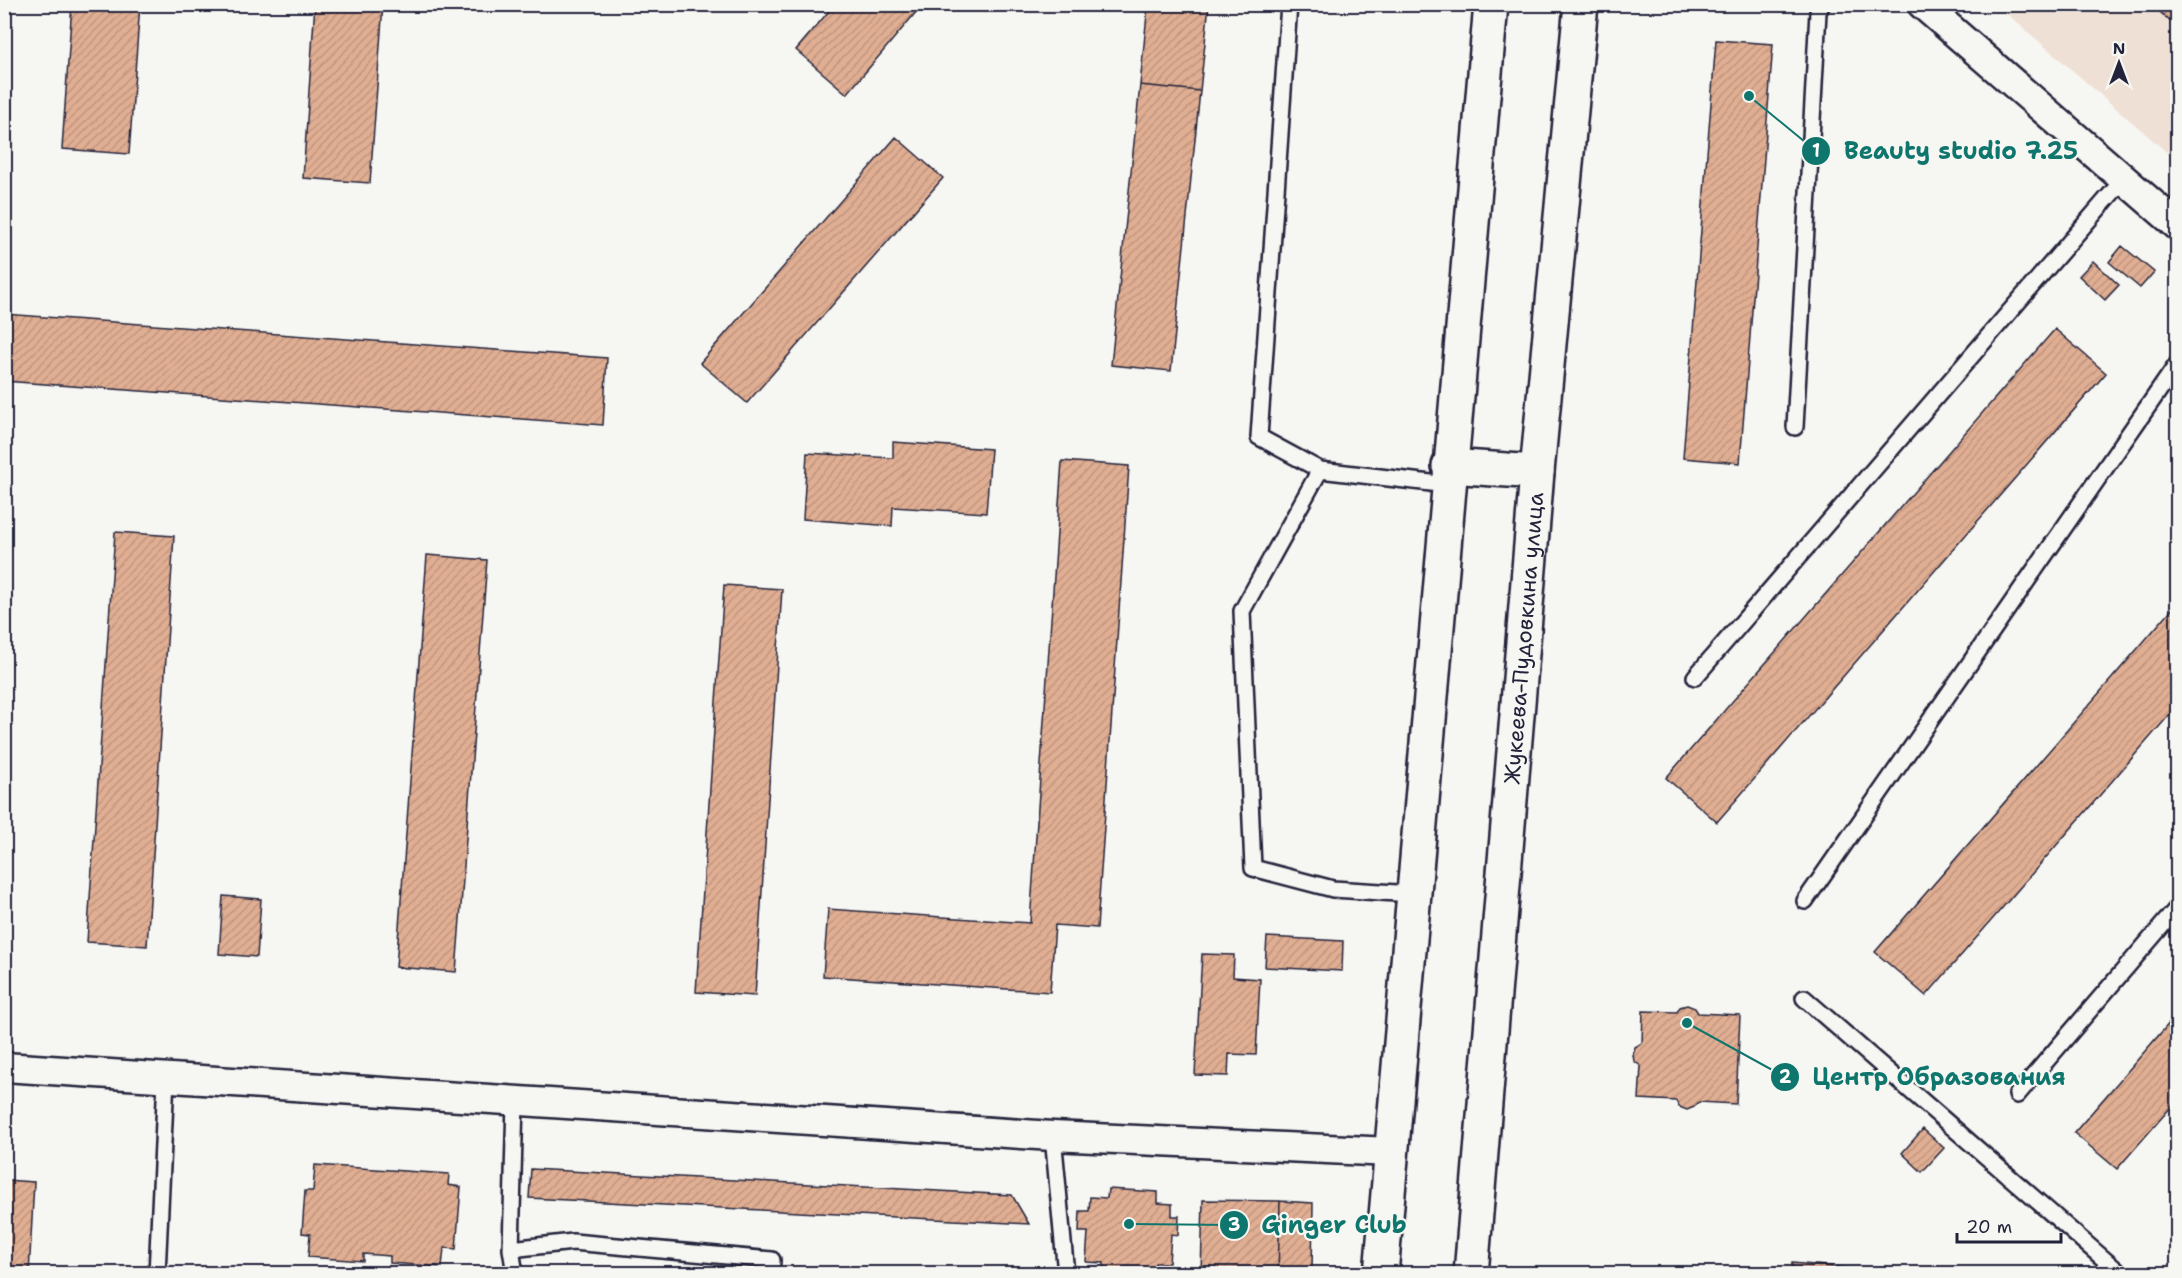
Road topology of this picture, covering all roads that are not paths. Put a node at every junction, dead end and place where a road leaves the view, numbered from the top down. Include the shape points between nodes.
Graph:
1 (1289, 4) edge
2 (1491, 4) edge
3 (1581, 4) edge
4 (1822, 4) edge
5 (1923, 4) edge
6 (2123, 180) junction
7 (2178, 226) edge
8 (2178, 363) edge
9 (1795, 427) dead end
10 (1320, 471) junction
11 (1537, 472) junction
12 (1449, 476) junction
13 (1695, 677) dead end
14 (1413, 894) junction
15 (1804, 901) dead end
16 (2178, 907) edge
17 (1804, 998) dead end
18 (4, 1067) edge
19 (166, 1078) junction
20 (2017, 1095) dead end
21 (515, 1101) junction
22 (1053, 1136) junction
23 (1390, 1152) junction
24 (511, 1249) junction
25 (157, 1274) edge
26 (515, 1274) edge
27 (771, 1274) edge
28 (1066, 1274) edge
29 (1381, 1274) edge
30 (1471, 1274) edge
31 (2121, 1274) edge

1 - 10 lane via 1259,437
2 - 12 main road
3 - 11 main road, Жукеева-Пудовкина улица
4 - 9 lane via 1818,12
5 - 6 street
6 - 7 street
6 - 13 lane
8 - 15 lane
10 - 12 lane
10 - 14 lane via 1242,611 1253,868 1333,889
11 - 12 main road
11 - 30 main road, Жукеева-Пудовкина улица
12 - 14 main road
14 - 23 main road
16 - 20 lane
17 - 31 lane
18 - 19 street
19 - 21 street
19 - 25 lane
21 - 22 street
21 - 24 lane
22 - 23 street
22 - 28 lane
23 - 29 main road
24 - 26 lane
24 - 27 lane via 573,1242 715,1254 772,1260

